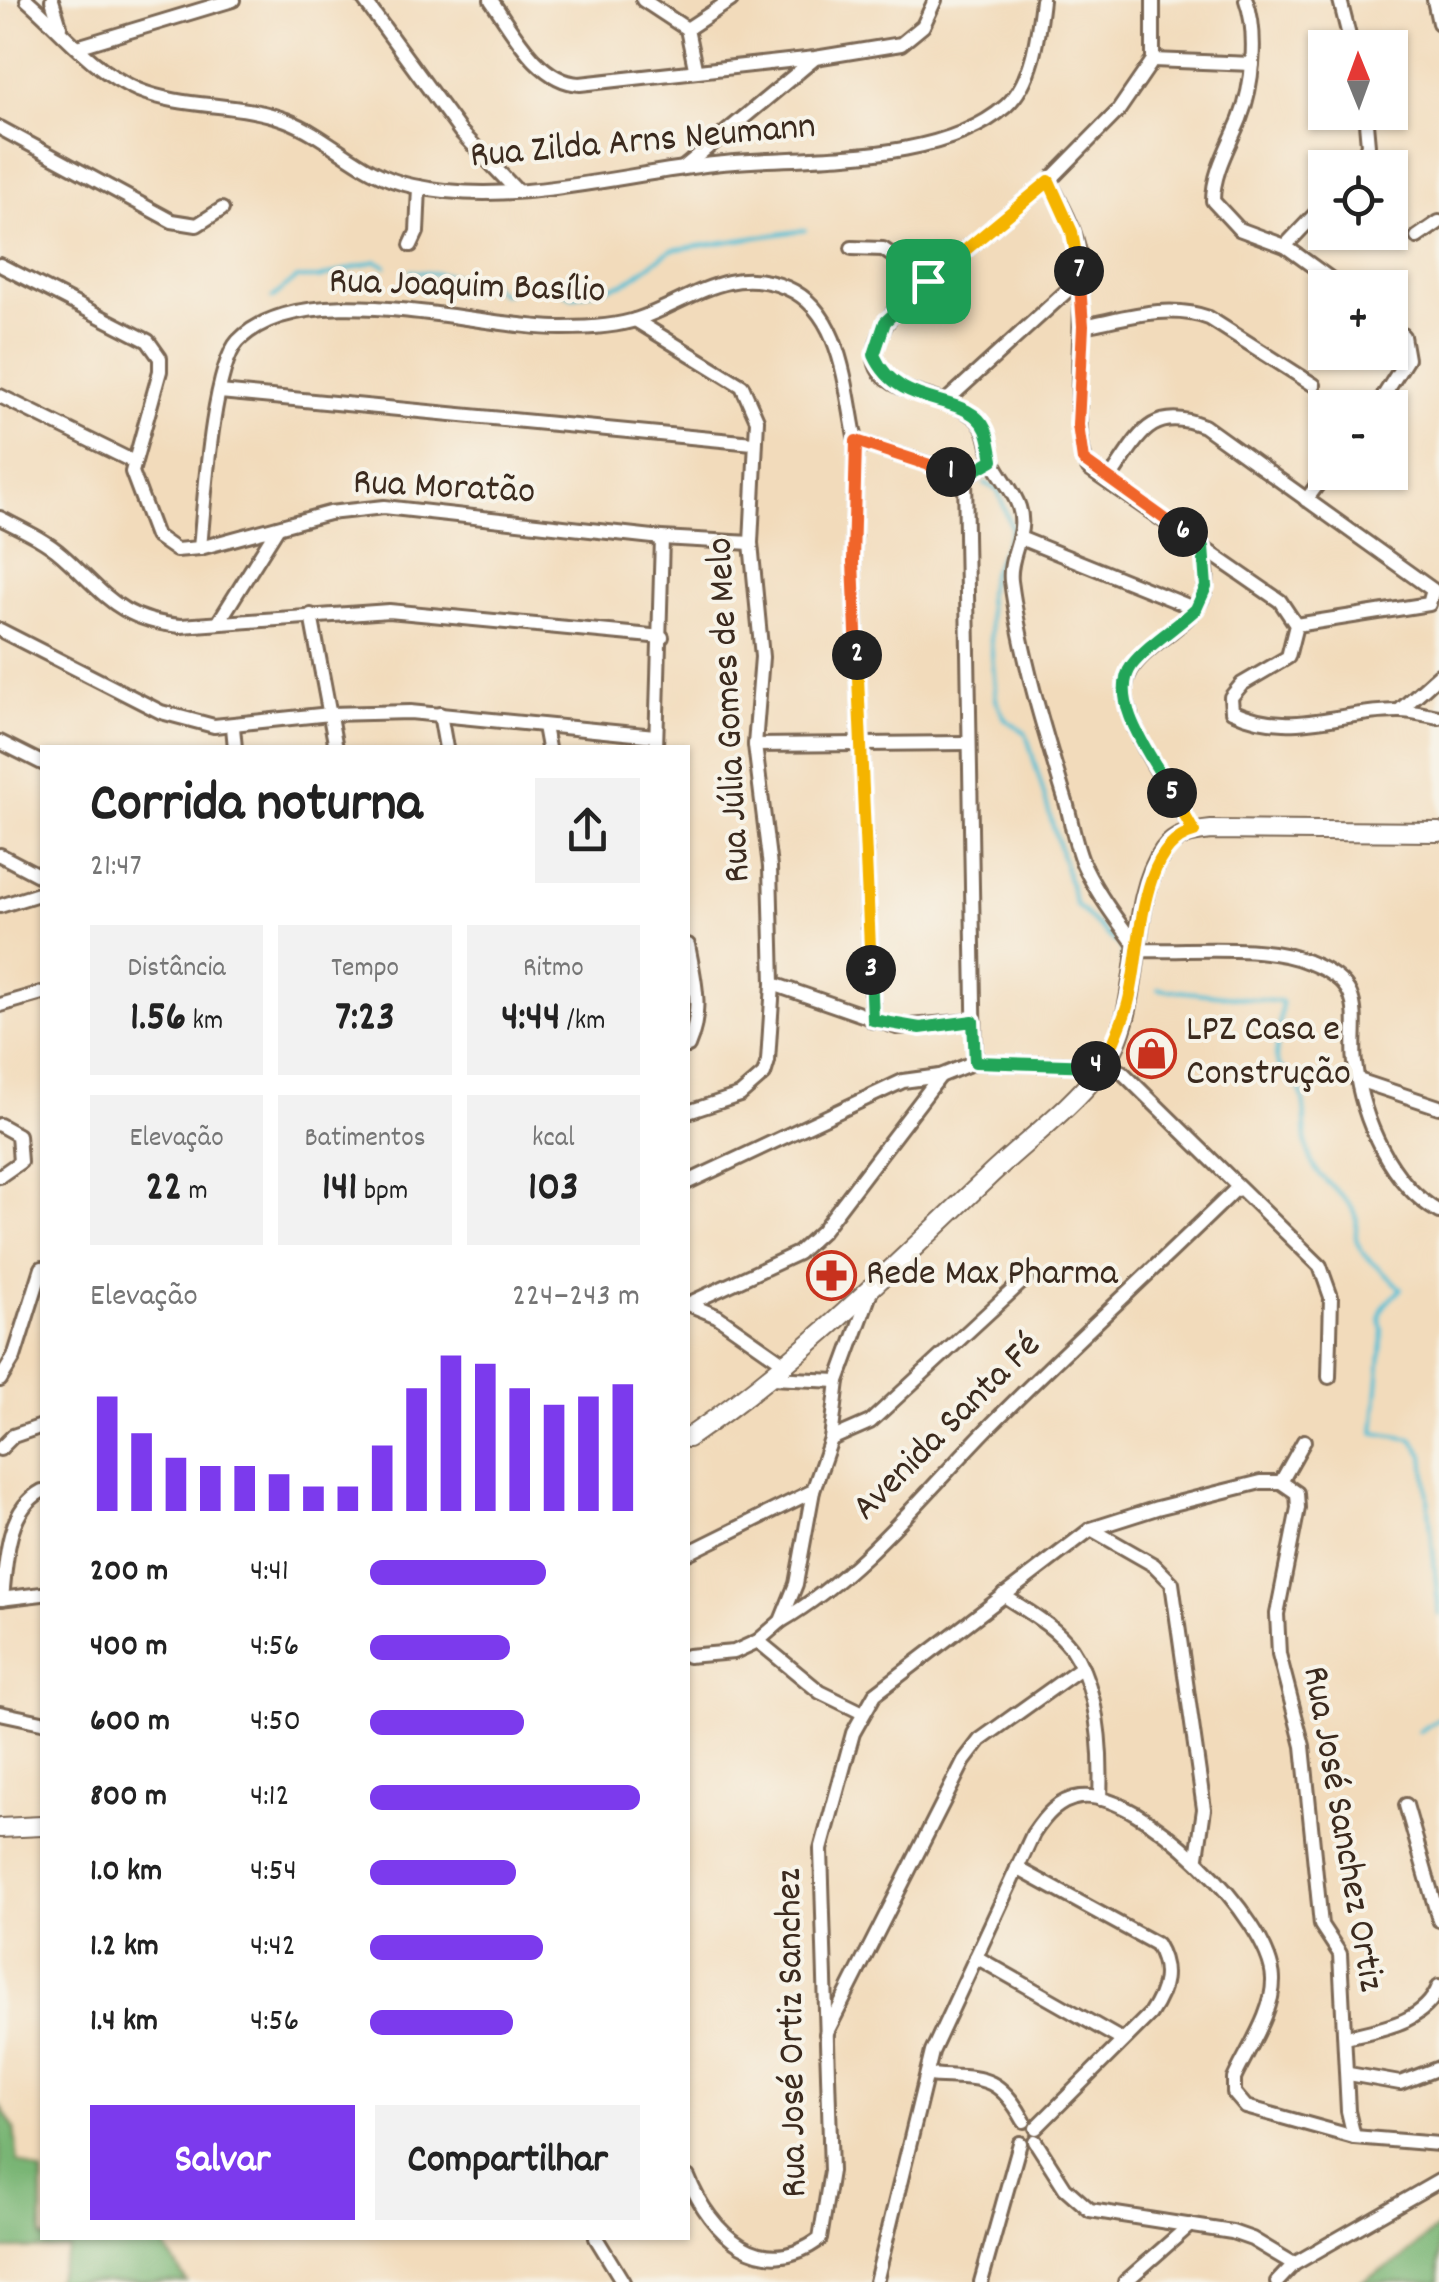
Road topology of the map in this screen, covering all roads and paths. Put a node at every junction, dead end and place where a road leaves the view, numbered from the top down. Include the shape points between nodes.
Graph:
1 (27, 0) edge
2 (52, 0) edge
3 (233, 0) edge
4 (364, 0) edge
5 (491, 0) edge
6 (643, 0) edge
7 (731, 0) edge
8 (936, 0) edge
9 (1042, 0) edge
10 (1153, 0) edge
11 (1246, 0) edge
12 (1340, 0) edge
13 (1434, 0) edge
14 (1439, 23) edge
15 (60, 28) junction
16 (688, 29) junction
17 (1348, 30) edge
18 (76, 47) junction
19 (815, 58) junction
20 (1153, 60) junction
21 (1252, 64) junction
22 (695, 68) junction
23 (0, 128) edge
24 (683, 168) junction
25 (1049, 181) junction
26 (419, 188) junction
27 (516, 190) junction
28 (222, 208) dead end
29 (1308, 222) edge
30 (1439, 222) edge
31 (1417, 237) dead end
32 (411, 245) dead end
33 (1285, 246) junction
34 (852, 248) dead end
35 (0, 265) edge
36 (1319, 270) edge
37 (1079, 280) junction
38 (928, 281) junction
39 (635, 320) junction
40 (1083, 326) junction
41 (1314, 385) dead end
42 (220, 392) junction
43 (0, 396) edge
44 (945, 402) junction
45 (856, 441) junction
46 (753, 443) junction
47 (993, 460) junction
48 (132, 461) junction
49 (965, 476) junction
50 (1108, 481) junction
51 (1314, 490) edge
52 (1306, 500) junction
53 (0, 518) edge
54 (278, 527) junction
55 (662, 538) junction
56 (1020, 538) junction
57 (752, 542) junction
58 (1203, 547) junction
59 (200, 548) junction
60 (1196, 609) junction
61 (312, 615) junction
62 (218, 623) junction
63 (1296, 625) junction
64 (0, 630) edge
65 (662, 638) junction
66 (1439, 675) edge
67 (1399, 711) junction
68 (330, 714) junction
69 (440, 714) junction
70 (1439, 717) edge
71 (544, 726) junction
72 (233, 727) junction
73 (860, 740) junction
74 (0, 742) edge
75 (656, 742) edge
76 (967, 742) junction
77 (235, 745) edge
78 (335, 745) edge
79 (445, 745) edge
80 (547, 745) edge
81 (755, 745) junction
82 (40, 761) edge
83 (1194, 832) junction
84 (1439, 832) edge
85 (0, 855) edge
86 (40, 876) edge
87 (40, 894) edge
88 (0, 906) edge
89 (1139, 950) junction
90 (690, 957) edge
91 (773, 984) junction
92 (40, 994) edge
93 (0, 1005) edge
94 (873, 1020) junction
95 (973, 1021) junction
96 (690, 1041) edge
97 (975, 1062) junction
98 (1104, 1066) junction
99 (940, 1076) junction
100 (1358, 1080) junction
101 (903, 1081) junction
102 (1439, 1107) edge
103 (690, 1111) edge
104 (909, 1118) junction
105 (0, 1125) edge
106 (0, 1176) edge
107 (690, 1181) edge
108 (1238, 1187) junction
109 (1439, 1212) edge
110 (40, 1274) edge
111 (1026, 1278) dead end
112 (716, 1290) junction
113 (872, 1290) junction
114 (690, 1303) edge
115 (690, 1305) edge
116 (717, 1316) junction
117 (787, 1365) junction
118 (772, 1378) junction
119 (1329, 1378) dead end
120 (0, 1380) edge
121 (838, 1381) junction
122 (40, 1427) edge
123 (690, 1437) edge
124 (831, 1439) junction
125 (1304, 1441) dead end
126 (0, 1449) edge
127 (1282, 1482) junction
128 (814, 1490) junction
129 (40, 1493) edge
130 (1091, 1530) junction
131 (690, 1552) edge
132 (40, 1594) edge
133 (1003, 1595) junction
134 (1, 1599) edge
135 (781, 1622) junction
136 (758, 1641) junction
137 (690, 1656) edge
138 (1082, 1668) junction
139 (862, 1712) junction
140 (0, 1713) edge
141 (40, 1722) edge
142 (1100, 1799) junction
143 (1406, 1805) dead end
144 (40, 1826) edge
145 (0, 1828) edge
146 (1197, 1857) junction
147 (1017, 1868) junction
148 (1439, 1920) edge
149 (976, 1956) junction
150 (1439, 1986) edge
151 (826, 2035) junction
152 (1346, 2038) junction
153 (1122, 2040) junction
154 (1439, 2068) edge
155 (1349, 2074) junction
156 (927, 2075) junction
157 (1032, 2130) junction
158 (1354, 2136) junction
159 (1020, 2143) junction
160 (1439, 2144) edge
161 (690, 2181) edge
162 (1439, 2181) edge
163 (1190, 2225) junction
164 (597, 2240) edge
165 (1294, 2264) junction
166 (623, 2282) edge
167 (876, 2282) edge
168 (980, 2282) edge
169 (1124, 2282) edge
170 (1276, 2282) edge

1 - 15 street
2 - 15 street
3 - 18 street
4 - 27 street via 460,131
5 - 22 street via 542,68 562,81 627,80
6 - 16 street
7 - 16 street
8 - 19 street via 924,26 901,44
9 - 24 street, Rua Zilda Arns Neumann via 1020,87 1002,109 967,130 883,150
10 - 20 street
11 - 21 street
12 - 17 street
13 - 14 street
15 - 18 street, Rua Zilda Arns Neumann
16 - 22 street
18 - 26 street, Rua Zilda Arns Neumann via 141,91 285,119 360,168
19 - 22 street
19 - 24 street
20 - 21 street
20 - 25 street via 1118,111
21 - 33 street via 1243,113 1212,201 1240,229
23 - 28 street via 172,221 197,225
24 - 27 street, Rua Zilda Arns Neumann
25 - 37 street via 1077,247
25 - 38 street
26 - 27 street, Rua Zilda Arns Neumann
26 - 32 street
29 - 33 street
30 - 31 street
33 - 36 street
34 - 38 street via 883,249
35 - 48 street via 156,349 160,370
37 - 40 street
37 - 44 street
38 - 44 street via 885,322 874,355 908,394
39 - 42 street, Rua Joaquim Basílio via 558,329 336,307 254,329 229,354
39 - 45 street, Rua Joaquim Basílio via 730,280 791,290 828,328
39 - 46 street, Rua Júlia Gomes de Melo via 742,386 757,420
40 - 41 street via 1191,311
40 - 50 street via 1079,448 1089,469
42 - 46 street
42 - 59 street, Rua Joaquim Basílio
43 - 48 street
44 - 47 street via 985,428
45 - 49 street
45 - 73 street, Rua Joaquim Basílio
46 - 57 street, Rua Júlia Gomes de Melo
47 - 49 street
47 - 56 street via 1019,506
48 - 59 street via 156,536 176,550
49 - 76 street
50 - 52 street via 1147,428 1184,418
50 - 58 street
51 - 52 street
52 - 63 street via 1428,584 1434,596 1430,604
53 - 62 street via 60,553 110,603 138,618 182,626
54 - 55 street, Rua Moratão via 384,508
54 - 59 street, Rua Moratão
54 - 62 street
55 - 57 street, Rua Moratão
55 - 65 street
56 - 60 street
56 - 89 street via 1011,564 1015,602 1078,852
57 - 81 street, Rua Júlia Gomes de Melo via 762,658
58 - 60 street via 1206,587
58 - 63 street via 1280,601
60 - 83 street via 1132,664 1125,688 1133,721
61 - 62 street
61 - 65 street via 435,613
61 - 68 street
63 - 67 street via 1288,657 1242,684 1231,697 1232,711 1260,724
64 - 72 street via 160,712
65 - 75 street
66 - 67 street
67 - 70 street
68 - 69 street
68 - 72 street
68 - 78 street
69 - 71 street
69 - 79 street
71 - 75 street
71 - 80 street
72 - 77 street
73 - 76 street
73 - 81 street
73 - 94 street, Rua Joaquim Basílio
74 - 82 street
76 - 95 street
81 - 91 street, Rua Júlia Gomes de Melo via 770,867
83 - 84 main road
83 - 89 main road via 1165,848 1158,862
85 - 86 street
87 - 88 street
89 - 98 main road via 1127,1008
89 - 100 street via 1267,953 1305,960 1334,975 1354,1006
90 - 96 street via 698,1004
91 - 94 street
91 - 103 street, Rua Júlia Gomes de Melo via 764,1074 740,1095
92 - 93 street
94 - 95 street via 920,1028
95 - 97 street
97 - 98 street
97 - 99 street
98 - 108 street via 1132,1077
98 - 113 main road
99 - 101 street
99 - 104 street
100 - 102 street
100 - 109 street via 1394,1173
101 - 104 street
101 - 107 street
104 - 112 street via 798,1253
105 - 106 street via 18,1135 22,1153
108 - 119 street via 1320,1266 1332,1297
108 - 135 street, Avenida Santa Fé via 1022,1393 910,1512
110 - 120 street
111 - 124 street via 870,1422
112 - 114 street
112 - 116 street
113 - 117 main road
113 - 121 street
115 - 116 street
116 - 117 street
117 - 118 main road
118 - 121 street
118 - 123 main road
121 - 124 street
122 - 126 street via 13,1436
124 - 128 street
125 - 127 street
127 - 130 street, Rua José Ortiz Sanchez via 1157,1508
127 - 152 street, Rua José Sanchez Ortiz via 1297,1493 1298,1508 1281,1584 1279,1654 1303,1746 1321,1926 1340,1954
128 - 131 street
128 - 135 street via 796,1584
129 - 134 street via 14,1528
130 - 133 street, Rua José Ortiz Sanchez
130 - 146 street via 1154,1565 1172,1583 1204,1809
132 - 134 street
133 - 138 street via 1069,1645
133 - 139 street, Rua José Ortiz Sanchez via 888,1683
135 - 136 street, Avenida Santa Fé
136 - 137 street via 734,1652
136 - 139 street via 820,1692
138 - 142 street via 1101,1745
138 - 151 street via 980,1740 964,1761
139 - 151 street, Rua José Ortiz Sanchez via 821,1850
140 - 141 street
142 - 146 street
142 - 147 street via 1082,1797 1046,1814
143 - 148 street
144 - 145 main road
146 - 158 street via 1238,1904 1273,1981 1234,2093 1246,2107 1274,2118
147 - 149 street
147 - 153 street via 1156,1944 1163,1956 1163,1994
149 - 153 street
149 - 156 street
150 - 152 street via 1418,2013
151 - 161 street, Rua José Ortiz Sanchez via 830,2186 820,2239 808,2253 768,2270 743,2257 712,2224
152 - 155 street, Rua José Sanchez Ortiz
153 - 157 street
154 - 155 street via 1400,2083
155 - 158 street, Rua José Sanchez Ortiz
156 - 157 street via 992,2082 1008,2092
156 - 167 street
157 - 159 street
157 - 159 street
157 - 163 street via 1065,2188 1090,2210
158 - 160 street
159 - 168 street
162 - 165 street
163 - 165 street via 1252,2239
163 - 169 street
164 - 166 street
165 - 170 street

